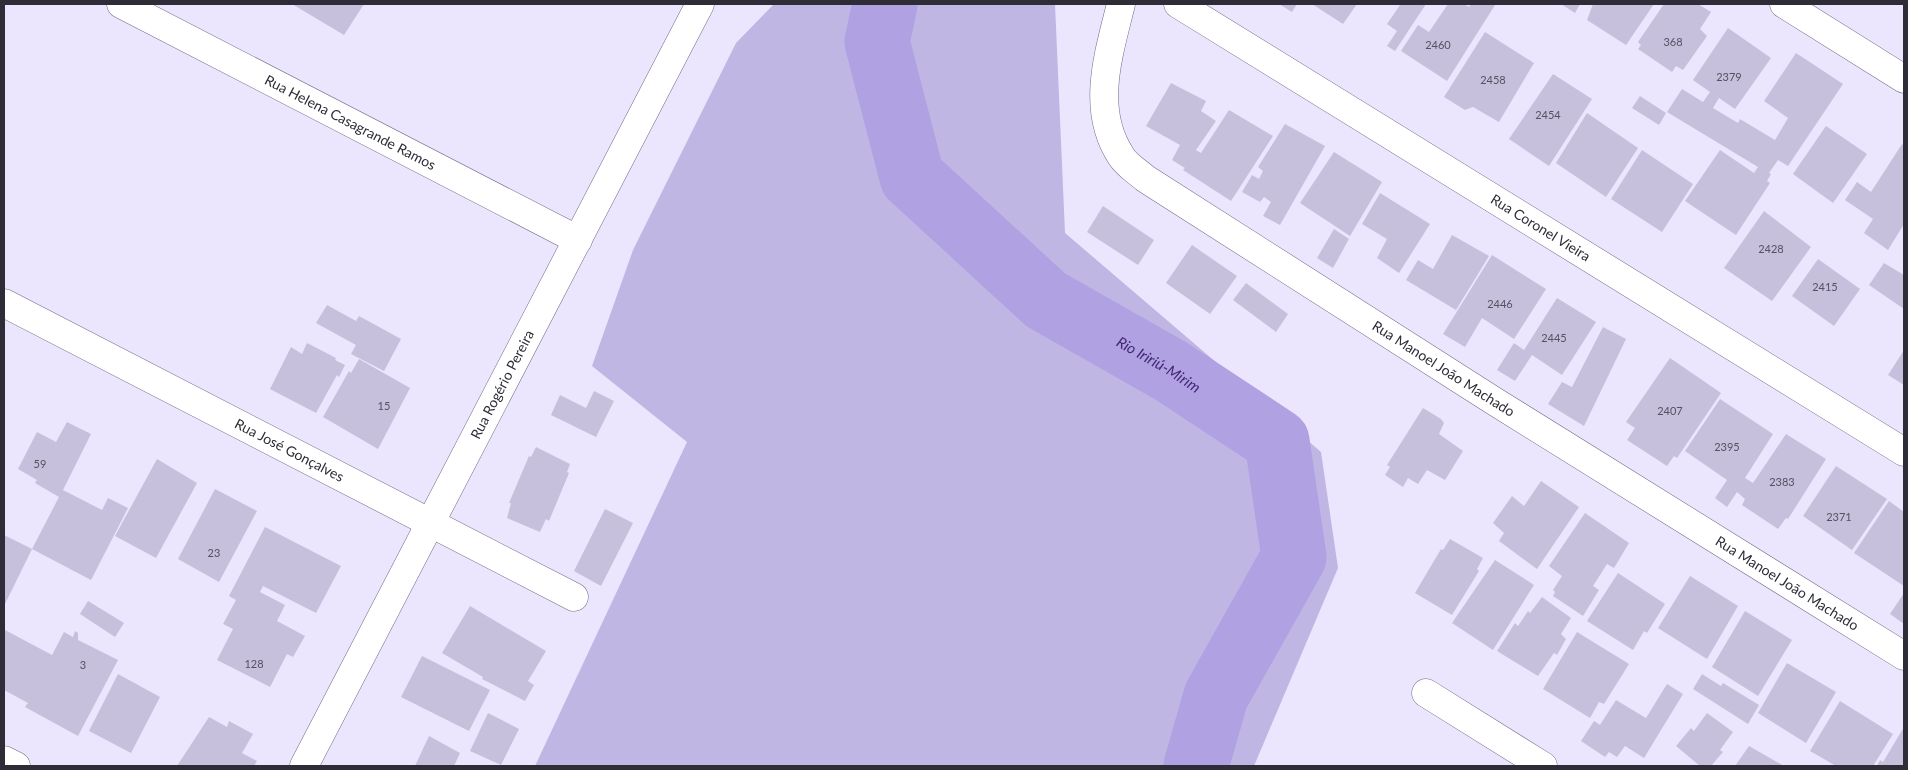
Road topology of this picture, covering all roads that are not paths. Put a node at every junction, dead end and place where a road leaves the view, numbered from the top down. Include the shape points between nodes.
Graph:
1 (121, 4) edge
2 (700, 4) edge
3 (1121, 4) edge
4 (1178, 4) edge
5 (1784, 4) edge
6 (1904, 79) edge
7 (578, 240) junction
8 (4, 303) edge
9 (1904, 452) edge
10 (430, 523) junction
11 (574, 597) dead end
12 (1904, 656) edge
13 (1426, 693) dead end
14 (4, 760) edge
15 (16, 766) edge
16 (304, 766) edge
17 (1543, 766) edge

1 - 7 street, Rua Helena Casagrande Ramos
2 - 7 street, Rua Rogério Pereira
3 - 12 street, Rua Manoel João Machado via 1103,99 1108,130 1121,157 1146,179 1485,396
4 - 9 street, Rua Coronel Vieira
5 - 6 street
7 - 10 street, Rua Rogério Pereira
8 - 10 street, Rua José Gonçalves
10 - 11 street, Rua José Gonçalves
10 - 16 street, Rua Rogério Pereira
13 - 17 street
14 - 15 street

